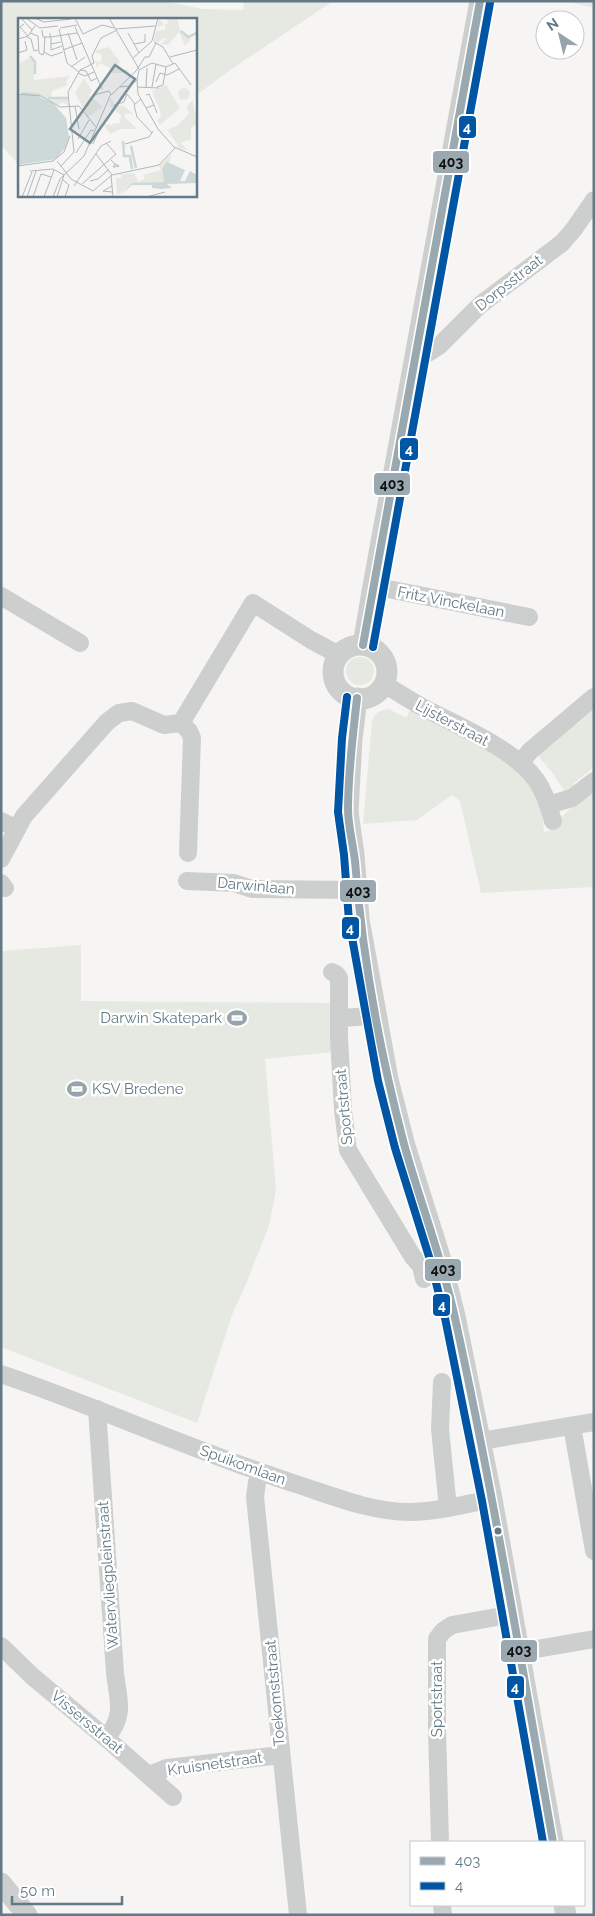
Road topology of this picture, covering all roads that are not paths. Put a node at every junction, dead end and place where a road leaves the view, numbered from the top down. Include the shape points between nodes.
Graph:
1 (480, 1) edge
2 (594, 200) edge
3 (415, 354) junction
4 (373, 586) junction
5 (1, 596) edge
6 (529, 617) dead end
7 (80, 643) dead end
8 (363, 645) junction
9 (339, 655) junction
10 (384, 684) junction
11 (594, 697) edge
12 (357, 698) junction
13 (181, 723) junction
14 (521, 762) junction
15 (594, 781) edge
16 (1, 821) edge
17 (17, 829) junction
18 (188, 853) dead end
19 (1, 860) edge
20 (187, 881) dead end
21 (356, 890) junction
22 (332, 972) dead end
23 (376, 1016) junction
24 (339, 1018) junction
25 (441, 1260) junction
26 (1, 1374) edge
27 (442, 1382) dead end
28 (97, 1409) junction
29 (594, 1422) edge
30 (572, 1426) junction
31 (481, 1441) junction
32 (262, 1473) junction
33 (492, 1499) junction
34 (448, 1508) junction
35 (594, 1551) edge
36 (512, 1614) junction
37 (594, 1639) edge
38 (1, 1646) edge
39 (519, 1652) junction
40 (106, 1738) junction
41 (281, 1755) junction
42 (149, 1775) junction
43 (173, 1797) dead end
44 (440, 1841) edge
45 (553, 1841) edge
46 (1, 1883) edge
47 (27, 1915) edge
48 (298, 1915) edge

1 - 3 street
2 - 3 street, Dorpsstraat via 562,242 480,305 434,350
3 - 4 street
4 - 6 street, Fritz Vinckelaan
4 - 8 street
5 - 7 street
8 - 9 street via 350,647
8 - 10 street via 376,650 384,660 387,673
9 - 12 street via 334,669 336,682 344,693
9 - 13 street via 253,603
10 - 12 street via 373,695
10 - 14 street, Lijsterstraat
11 - 14 street
12 - 21 street via 348,812
13 - 17 street via 164,725 132,711 119,713 86,743 24,816
13 - 18 street via 189,731 193,749
14 - 15 street, Lijsterstraat via 536,779 550,813
16 - 17 street
17 - 19 street
20 - 21 street, Darwinlaan via 234,883 252,889
21 - 23 street via 358,920
22 - 24 street, Sportstraat via 339,978
23 - 24 street
23 - 25 street via 405,1146
24 - 25 street, Sportstraat via 348,1150 423,1272
25 - 31 street
26 - 28 street, Spuikomlaan
27 - 34 street via 440,1429
28 - 32 street, Spuikomlaan
28 - 40 street, Watervliegpleinstraat via 120,1713 114,1729
29 - 30 street
30 - 31 street
30 - 35 street
31 - 33 street
32 - 34 street, Spuikomlaan via 361,1506 410,1512
32 - 41 street, Toekomststraat via 255,1497
33 - 34 street, Spuikomlaan
33 - 36 street
36 - 39 street
36 - 44 street, Sportstraat via 452,1625 437,1639
37 - 39 street
38 - 40 street, Vissersstraat via 38,1682
39 - 45 street
40 - 42 street, Vissersstraat
41 - 42 street, Kruisnetstraat via 168,1768
41 - 48 street, Toekomststraat
42 - 43 street, Vissersstraat
46 - 47 street

